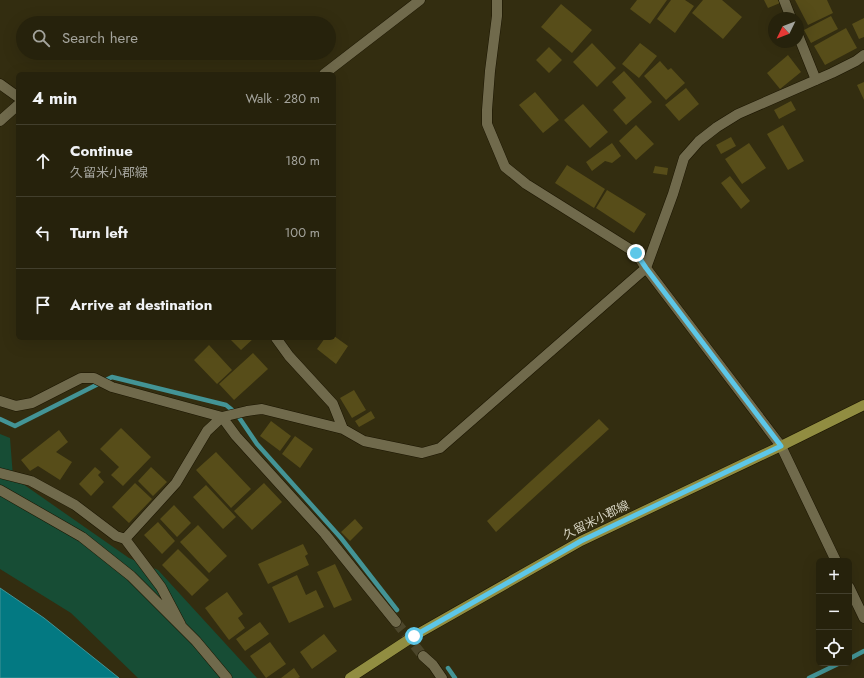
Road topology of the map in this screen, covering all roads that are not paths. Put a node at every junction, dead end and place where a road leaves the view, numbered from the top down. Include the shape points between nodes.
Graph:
1 (420, 0) edge
2 (497, 0) edge
3 (784, 0) edge
4 (789, 12) edge
5 (803, 48) edge
6 (864, 55) edge
7 (327, 72) edge
8 (816, 80) junction
9 (0, 84) edge
10 (16, 96) edge
11 (16, 107) edge
12 (0, 121) edge
13 (646, 268) junction
14 (277, 340) edge
15 (0, 401) edge
16 (864, 405) edge
17 (222, 417) junction
18 (343, 429) junction
19 (781, 446) junction
20 (0, 473) edge
21 (0, 490) edge
22 (125, 539) junction
23 (835, 558) edge
24 (852, 593) edge
25 (864, 618) edge
26 (396, 622) tunnel mouth
27 (181, 625) junction
28 (423, 656) tunnel mouth
29 (226, 678) edge
30 (350, 678) edge
31 (442, 678) edge

1 - 7 street
2 - 13 street via 487,124 505,167 526,184 636,253
3 - 4 street
5 - 8 street
6 - 8 street
8 - 13 street via 738,114 717,127 684,158
9 - 10 street
11 - 12 street
13 - 18 street via 440,448 422,453 364,441
13 - 19 street
14 - 18 street via 333,404
15 - 17 street via 16,406 32,403 81,378 94,378 112,387
16 - 19 main road, 久留米小郡線
17 - 18 street via 262,409
17 - 22 street via 207,431 176,483
17 - 26 street via 236,436 325,534
19 - 23 street
19 - 30 main road, 久留米小郡線 via 581,541 414,636
20 - 22 street via 31,481 75,505 116,536
21 - 27 street via 82,537 131,576
22 - 27 street via 161,587
24 - 25 street
27 - 29 street
28 - 31 street

